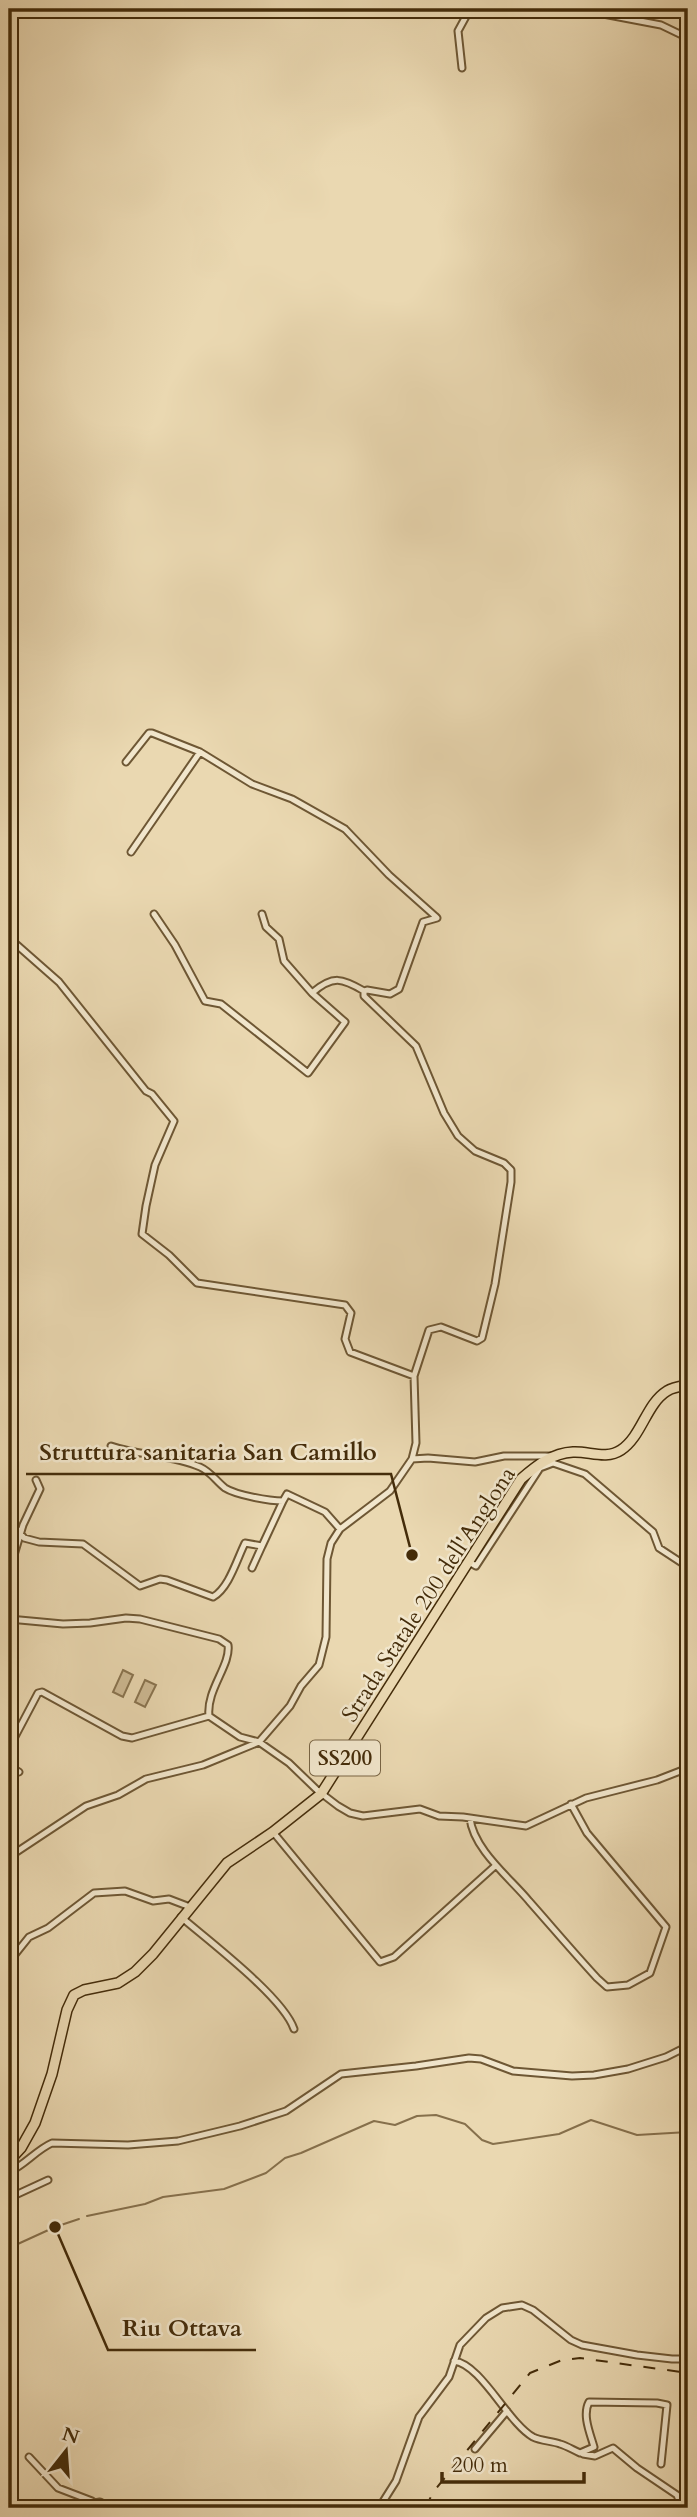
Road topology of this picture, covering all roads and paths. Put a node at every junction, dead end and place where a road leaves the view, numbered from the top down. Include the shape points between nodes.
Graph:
1 (470, 9) edge
2 (577, 9) edge
3 (688, 38) edge
4 (462, 68) dead end
5 (200, 752) junction
6 (125, 762) dead end
7 (131, 852) dead end
8 (154, 914) dead end
9 (262, 914) dead end
10 (9, 938) edge
11 (364, 991) junction
12 (313, 992) junction
13 (414, 1376) junction
14 (688, 1385) edge
15 (111, 1446) dead end
16 (554, 1456) junction
17 (412, 1459) junction
18 (36, 1480) dead end
19 (283, 1501) junction
20 (9, 1519) edge
21 (340, 1529) junction
22 (21, 1534) junction
23 (262, 1546) junction
24 (469, 1562) junction
25 (688, 1567) edge
26 (253, 1568) dead end
27 (9, 1572) edge
28 (9, 1619) edge
29 (209, 1716) junction
30 (259, 1742) junction
31 (9, 1748) edge
32 (9, 1766) edge
33 (688, 1768) edge
34 (19, 1772) dead end
35 (328, 1783) junction
36 (321, 1794) junction
37 (310, 1803) junction
38 (334, 1803) junction
39 (571, 1804) junction
40 (470, 1818) junction
41 (273, 1832) junction
42 (9, 1857) edge
43 (495, 1866) junction
44 (190, 1907) junction
45 (181, 1917) junction
46 (9, 1962) edge
47 (294, 2029) dead end
48 (688, 2046) edge
49 (9, 2161) edge
50 (9, 2172) edge
51 (48, 2180) dead end
52 (9, 2198) edge
53 (688, 2359) edge
54 (454, 2361) junction
55 (507, 2411) junction
56 (475, 2449) dead end
57 (583, 2454) junction
58 (29, 2457) dead end
59 (661, 2464) dead end
60 (9, 2506) edge
61 (94, 2506) edge
62 (13, 2508) edge
63 (111, 2508) edge
64 (380, 2508) edge
65 (682, 2508) edge

1 - 4 street via 458,31
2 - 3 street via 661,25
5 - 6 street via 152,733
5 - 7 street
5 - 11 street via 252,784 292,799 345,829 437,918 423,922 399,989 390,994
8 - 12 street via 205,1001 221,1004 308,1073 345,1022
9 - 12 street via 266,927 279,939 284,961
10 - 13 street via 59,982 174,1121 155,1166 142,1234 197,1283 345,1305 351,1313 345,1339 350,1352
11 - 12 street via 333,979
11 - 13 street via 416,1046 458,1136 511,1170 495,1284 482,1338 473,1340 441,1327 429,1330
13 - 17 street via 416,1443
14 - 16 main road, Strada Statale 200 dell'Anglona / SS200 via 668,1390 630,1443 618,1452
15 - 19 street via 179,1460 211,1473 226,1488
16 - 17 street via 504,1456 475,1462
16 - 24 main road, Strada Statale 200 dell'Anglona / SS200 via 521,1479
17 - 21 street via 390,1491
18 - 22 street via 40,1489
19 - 21 street via 287,1494 296,1498 325,1513
19 - 23 street
20 - 22 street
21 - 30 street via 327,1559 326,1637 319,1665
22 - 23 street via 39,1542 83,1544 140,1587 160,1579 213,1597 226,1583 245,1543
22 - 27 street
23 - 26 street
24 - 25 street via 476,1566 540,1468 553,1463 585,1474 653,1532 659,1548
24 - 35 main road, Strada Statale 200 dell'Anglona / SS200
28 - 29 street via 63,1624 140,1619 219,1639 228,1645 229,1654 217,1677
29 - 30 street via 240,1737
29 - 31 street via 132,1738 42,1692
30 - 36 street
30 - 42 street via 203,1765 146,1779 86,1807
32 - 34 street
33 - 39 street
35 - 36 main road, Strada Statale 200 dell'Anglona / SS200
35 - 38 street via 326,1792
36 - 37 main road, Strada Statale 200 dell'Anglona / SS200
36 - 38 street
37 - 38 street
37 - 41 main road, Strada Statale 200 dell'Anglona / SS200
38 - 40 street via 363,1816 421,1809 439,1816
39 - 40 street via 526,1826
39 - 43 street via 587,1833 666,1927 650,1973 628,1984 607,1987
40 - 43 street
41 - 43 street via 380,1962 394,1957
41 - 44 main road, Strada Statale 200 dell'Anglona / SS200 via 227,1863
44 - 45 main road, Strada Statale 200 dell'Anglona / SS200
44 - 46 street via 125,1891 94,1893 29,1937
45 - 47 street via 272,1997 290,2016
45 - 49 main road, Strada Statale 200 dell'Anglona / SS200 via 135,1972 118,1983 74,1995 35,2123
48 - 50 street via 628,2069 594,2075 513,2071 469,2058 341,2074 286,2111 240,2126 178,2141 52,2143
51 - 52 street
53 - 54 street via 582,2345 522,2305 502,2308 486,2318 465,2338
54 - 55 street via 480,2379
54 - 64 street via 449,2377 422,2409 396,2481
55 - 56 street
55 - 57 street via 533,2437
57 - 59 street via 594,2447 587,2421 589,2402 657,2403 667,2405
57 - 65 street via 598,2456 613,2448 677,2495
58 - 61 street via 58,2488 82,2496
60 - 62 street
61 - 63 street via 100,2502

